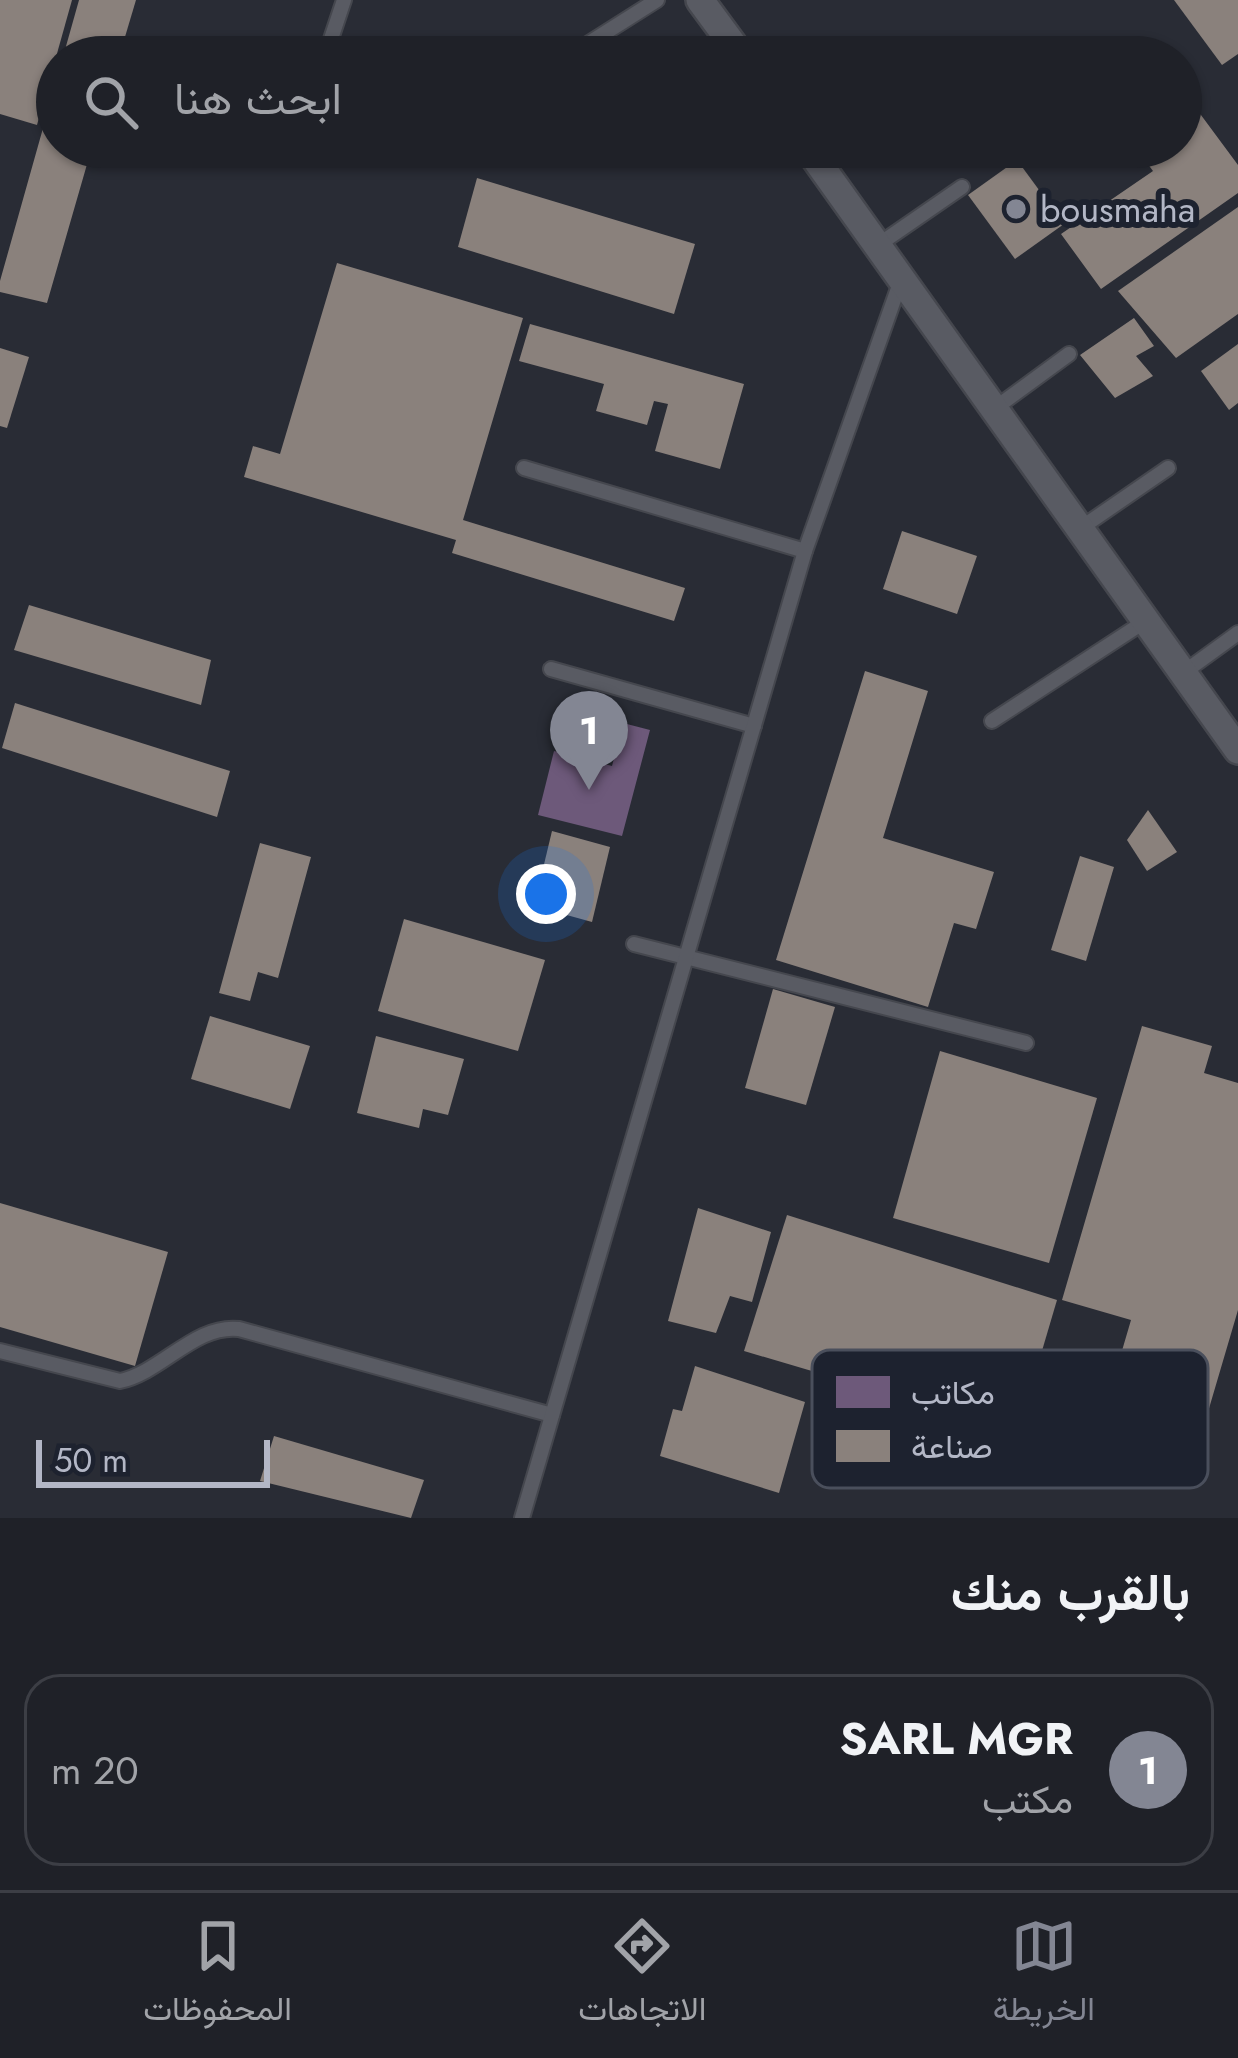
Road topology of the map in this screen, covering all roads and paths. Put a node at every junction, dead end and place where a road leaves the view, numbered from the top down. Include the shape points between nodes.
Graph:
1 (344, 0) edge
2 (657, 0) edge
3 (700, 0) edge
4 (332, 36) edge
5 (600, 36) edge
6 (727, 36) edge
7 (822, 168) edge
8 (962, 187) dead end
9 (878, 244) junction
10 (902, 280) junction
11 (1069, 354) dead end
12 (994, 409) junction
13 (524, 468) dead end
14 (1168, 468) dead end
15 (1077, 531) junction
16 (805, 550) junction
17 (1144, 622) junction
18 (1238, 633) edge
19 (551, 669) dead end
20 (1184, 674) junction
21 (992, 721) dead end
22 (754, 726) junction
23 (1238, 750) edge
24 (634, 944) dead end
25 (686, 956) junction
26 (1026, 1043) dead end
27 (0, 1351) edge
28 (552, 1415) junction
29 (522, 1518) edge

1 - 4 lane
2 - 5 lane
3 - 6 street
7 - 9 street
8 - 9 lane
9 - 10 street
10 - 12 street
10 - 16 lane
11 - 12 lane
12 - 15 street
13 - 16 lane
14 - 15 lane
15 - 17 street
16 - 22 lane
17 - 20 street
17 - 21 lane
18 - 20 lane
19 - 22 lane
20 - 23 street
22 - 25 lane
24 - 25 lane
25 - 26 lane
25 - 28 lane
27 - 28 lane via 120,1381 212,1331 239,1329
28 - 29 lane

